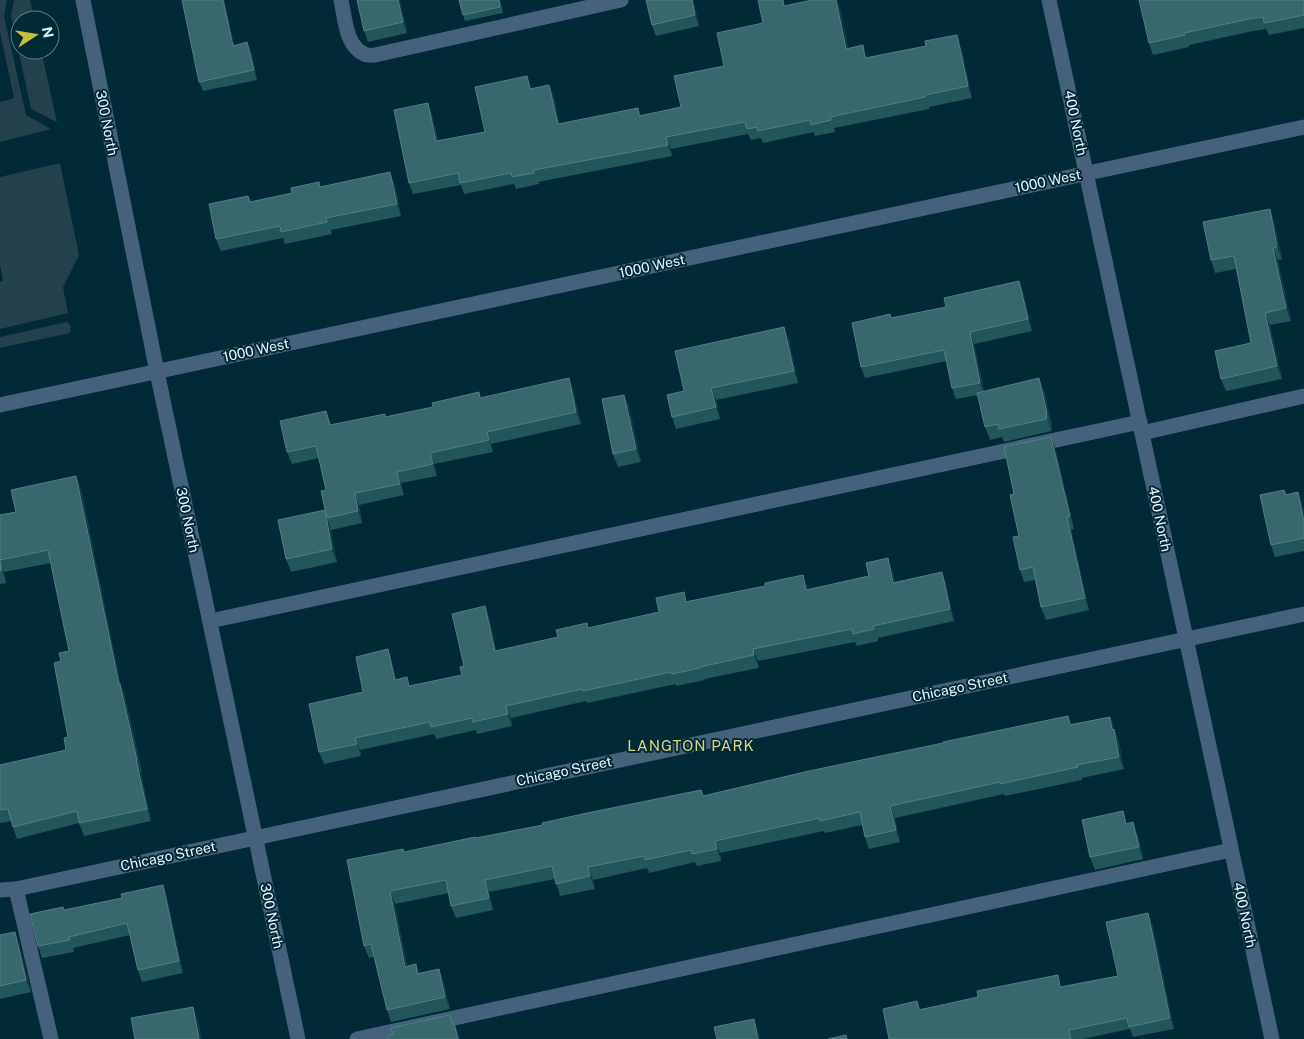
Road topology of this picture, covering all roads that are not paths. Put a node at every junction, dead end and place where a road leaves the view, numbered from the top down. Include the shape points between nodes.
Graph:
1 (83, 0) edge
2 (341, 0) edge
3 (621, 0) edge
4 (1049, 0) edge
5 (1304, 127) edge
6 (1086, 173) junction
7 (157, 372) junction
8 (1304, 396) edge
9 (0, 405) edge
10 (1141, 427) junction
11 (1304, 614) edge
12 (210, 621) junction
13 (1186, 639) junction
14 (256, 837) junction
15 (1231, 850) junction
16 (16, 889) junction
17 (0, 890) edge
18 (51, 1039) edge
19 (298, 1039) edge
20 (357, 1039) edge
21 (1272, 1039) edge

1 - 7 street, 300 North
2 - 3 street via 349,37 364,55 375,56
4 - 6 street, 400 North
5 - 6 street, 1000 West
6 - 7 street, 1000 West
6 - 10 street, 400 North
7 - 9 street, 1000 West
7 - 12 street, 300 North
8 - 10 street
10 - 12 street
10 - 13 street, 400 North
11 - 13 street, Chicago Street
12 - 14 street, 300 North
13 - 14 street, Chicago Street
13 - 15 street, 400 North
14 - 16 street, Chicago Street
14 - 19 street, 300 North
15 - 20 street
15 - 21 street, 400 North
16 - 17 street, Chicago Street
16 - 18 street

